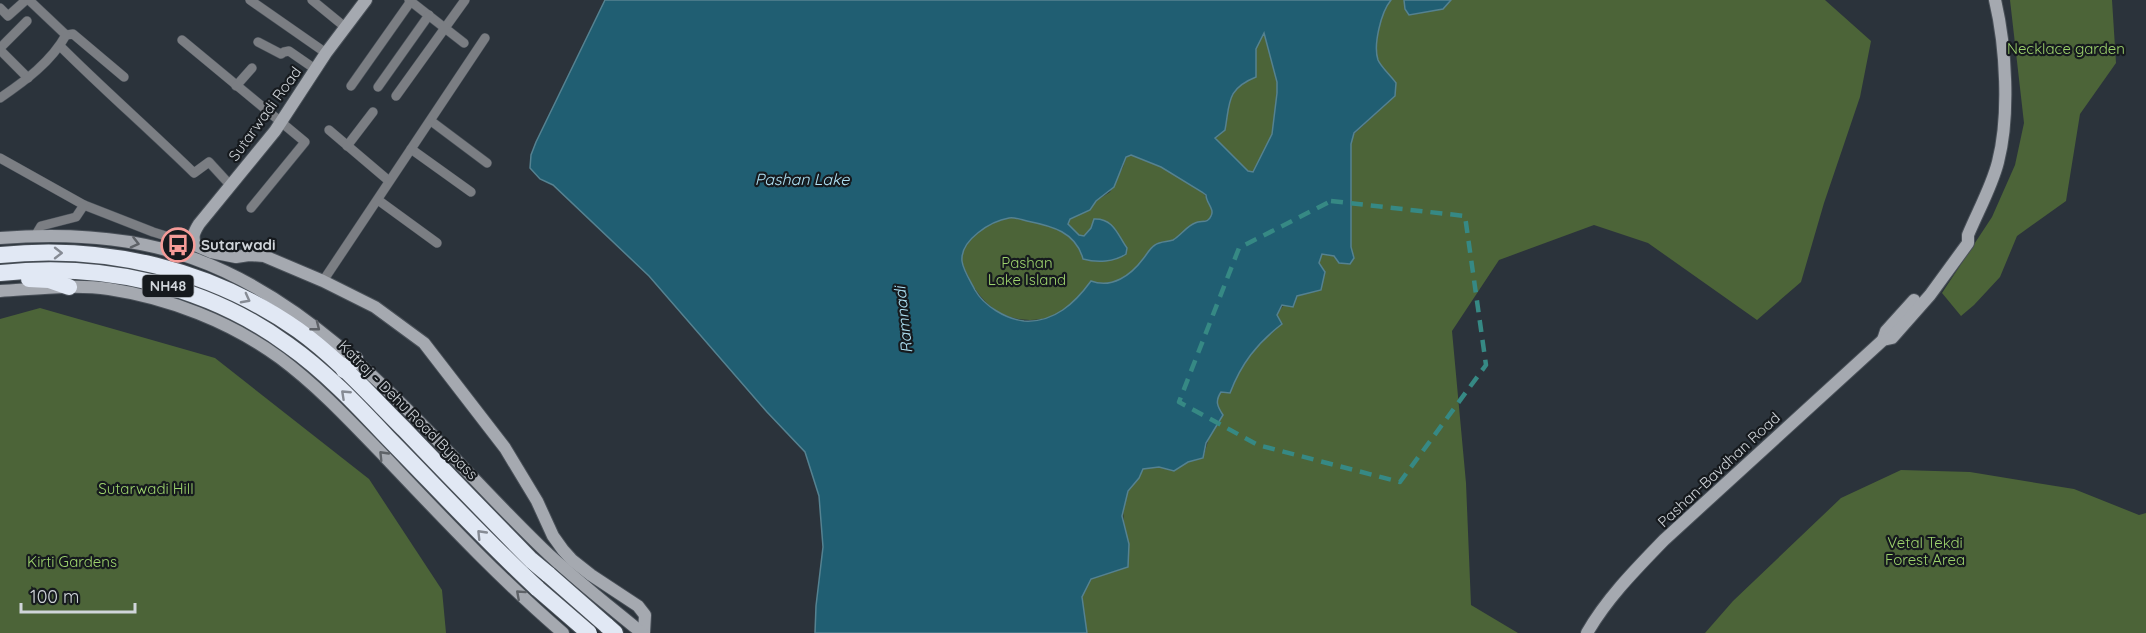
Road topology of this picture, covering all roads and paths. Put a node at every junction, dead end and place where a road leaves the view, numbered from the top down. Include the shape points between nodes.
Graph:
1 (28, 0) edge
2 (250, 0) edge
3 (312, 0) edge
4 (366, 0) edge
5 (410, 0) edge
6 (465, 0) edge
7 (1995, 0) edge
8 (0, 8) edge
9 (429, 15) junction
10 (27, 21) dead end
11 (345, 27) junction
12 (446, 28) junction
13 (66, 35) junction
14 (485, 38) dead end
15 (182, 40) dead end
16 (258, 42) dead end
17 (464, 43) dead end
18 (60, 46) junction
19 (0, 49) edge
20 (326, 53) junction
21 (252, 68) dead end
22 (315, 69) junction
23 (124, 77) dead end
24 (28, 78) junction
25 (236, 86) junction
26 (351, 86) dead end
27 (378, 87) dead end
28 (396, 96) dead end
29 (0, 98) edge
30 (373, 112) dead end
31 (281, 121) junction
32 (431, 121) junction
33 (329, 130) dead end
34 (347, 146) junction
35 (411, 149) junction
36 (0, 158) edge
37 (488, 163) dead end
38 (389, 181) junction
39 (231, 186) junction
40 (471, 192) dead end
41 (378, 200) junction
42 (84, 205) junction
43 (251, 208) dead end
44 (35, 236) junction
45 (0, 238) edge
46 (437, 243) dead end
47 (195, 245) junction
48 (0, 255) edge
49 (0, 273) edge
50 (0, 281) edge
51 (323, 281) junction
52 (69, 287) junction
53 (0, 291) edge
54 (282, 350) junction
55 (350, 364) junction
56 (544, 516) junction
57 (532, 538) junction
58 (580, 583) junction
59 (548, 619) junction
60 (610, 629) edge
61 (563, 633) edge
62 (589, 633) edge
63 (643, 633) edge
64 (1587, 633) edge

1 - 8 street via 8,16
1 - 13 street
2 - 20 street
3 - 11 street
4 - 11 street, Sutarwadi Road
5 - 9 street
5 - 26 street
6 - 12 street
7 - 64 street, Pashan-Bavdhan Road via 2005,87 2004,126 1998,163 1968,235 1886,331 1883,340 1640,564 1599,612
9 - 12 street
9 - 27 street
10 - 19 street
11 - 20 street, Sutarwadi Road
12 - 17 street
12 - 28 street
13 - 18 street
13 - 23 street via 73,34
14 - 32 street
15 - 25 street
16 - 22 street via 281,54 289,51
18 - 24 street
18 - 39 street via 194,173 209,162
19 - 24 street
20 - 22 street, Sutarwadi Road
21 - 25 street
22 - 31 street, Sutarwadi Road
24 - 29 street
25 - 31 street
30 - 34 street
31 - 39 street, Sutarwadi Road
31 - 43 street via 305,142
32 - 35 street
32 - 37 street
33 - 34 street
34 - 38 street
35 - 38 street
35 - 40 street
36 - 42 street
38 - 41 street
39 - 47 street, Sutarwadi Road via 194,231
41 - 46 street
41 - 51 street
42 - 44 street via 76,216 40,226
42 - 47 street
44 - 45 street
44 -> 55 street via 114,238 192,258 274,298 306,320
47 - 51 street via 236,257 264,256
48 -> 55 highway, Katraj - Dehu Road Bypass / NH48 via 39,252 111,256 186,274 266,310
49 - 54 highway, NH48 via 70,270 148,280 223,307 258,325
50 - 52 highway via 49,280
51 - 56 street via 375,307 424,343 505,448
52 - 53 street
52 - 54 street via 107,289 176,305
59 -> 54 street via 508,584
62 -> 54 highway, NH48, bridge via 538,589 354,402
55 - 57 street
55 - 60 highway, Katraj - Dehu Road Bypass / NH48, bridge via 366,390 531,560
56 - 57 street via 539,532
56 - 63 street via 553,536 572,560 638,606 645,615
57 - 58 street
58 - 59 street
58 - 63 street
59 - 61 street

